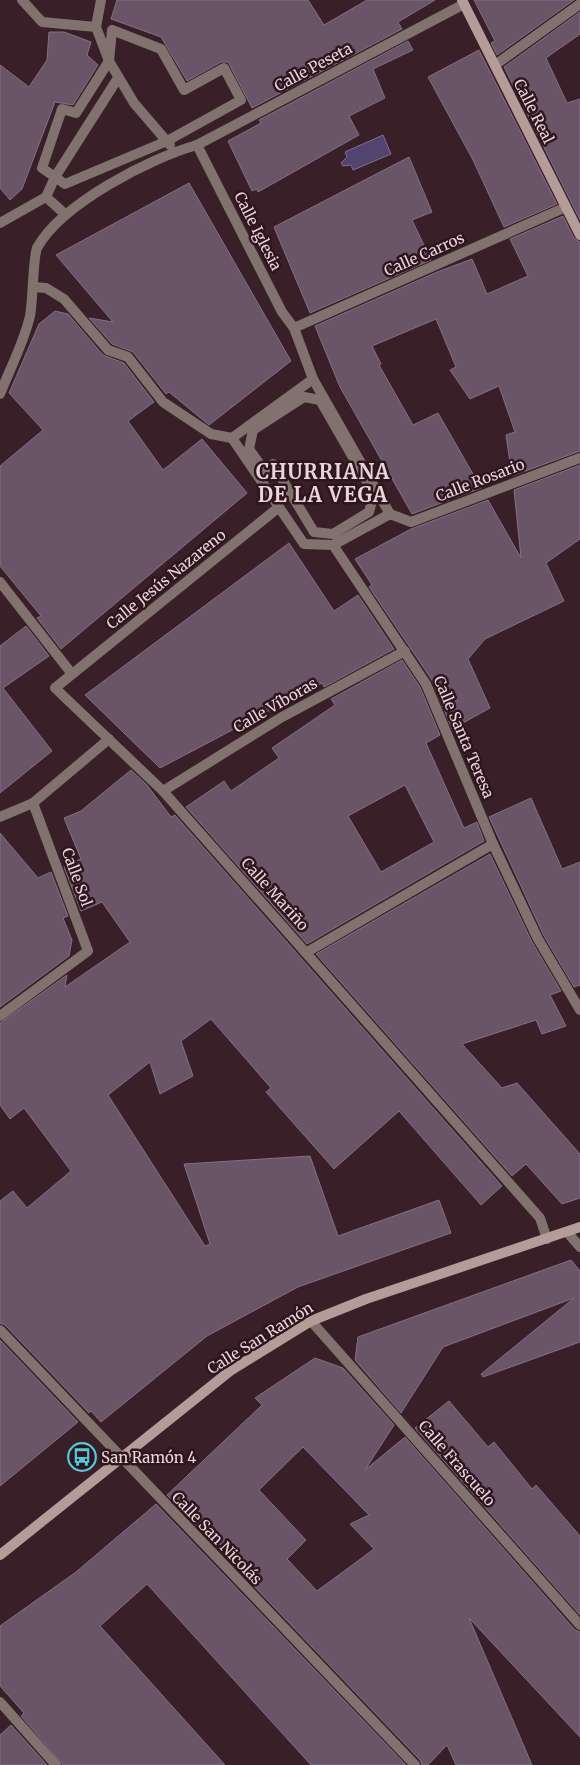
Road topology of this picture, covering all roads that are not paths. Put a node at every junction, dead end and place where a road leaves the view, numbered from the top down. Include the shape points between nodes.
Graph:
1 (22, 0) edge
2 (101, 0) edge
3 (463, 2) edge
4 (580, 4) edge
5 (96, 27) junction
6 (109, 61) junction
7 (495, 65) junction
8 (118, 78) junction
9 (167, 141) junction
10 (197, 145) junction
11 (175, 151) junction
12 (55, 177) junction
13 (46, 197) junction
14 (566, 207) junction
15 (65, 214) junction
16 (0, 223) edge
17 (580, 235) edge
18 (34, 287) junction
19 (294, 328) junction
20 (313, 379) junction
21 (0, 394) edge
22 (232, 438) junction
23 (249, 448) joint
24 (580, 458) edge
25 (279, 508) junction
26 (390, 514) junction
27 (333, 545) junction
28 (0, 582) edge
29 (405, 651) junction
30 (72, 674) junction
31 (109, 738) junction
32 (163, 791) junction
33 (33, 803) junction
34 (0, 817) edge
35 (494, 844) junction
36 (307, 952) junction
37 (576, 996) edge
38 (580, 1010) edge
39 (0, 1016) edge
40 (580, 1227) edge
41 (567, 1232) junction
42 (547, 1239) junction
43 (580, 1247) edge
44 (312, 1321) junction
45 (0, 1330) edge
46 (120, 1457) junction
47 (0, 1556) edge
48 (580, 1625) edge
49 (0, 1702) edge
50 (56, 1765) edge
51 (414, 1765) edge

1 - 5 street via 42,22
2 - 5 street
3 - 7 street, Calle Real
3 - 10 street, Calle Peseta
4 - 7 street
5 - 6 street
6 - 8 street
6 - 9 street via 112,30 161,49 184,90 224,68 241,100
6 - 12 street via 76,113 62,110 42,168
7 - 14 street, Calle Real
8 - 9 street via 134,103
8 - 12 street
9 - 11 street
9 - 12 street via 65,184
10 - 11 street, Calle Peseta
10 - 19 street, Calle Iglesia via 282,312
11 - 15 street, Calle Peseta via 91,195
12 - 13 street
13 - 15 street
13 - 16 street
14 - 17 street, Calle Real
14 - 19 street, Calle Carros
15 - 18 street, Calle Peseta via 36,249
18 - 21 street, Calle Peseta via 29,317
18 - 22 street via 46,288 64,300 108,350 128,357 164,402 211,434
19 - 20 street, Calle Iglesia
20 - 22 street
20 - 26 street, Calle Iglesia
22 - 25 street
23 - 23 street via 253,430 304,397 320,400 374,494 369,512 333,534 314,532 273,464 264,470
24 - 26 street, Calle Rosario via 411,522
25 - 27 street via 304,544
25 - 30 street, Calle Jesús Nazareno
26 - 27 street
27 - 29 street, Calle Santa Teresa
28 - 30 street
29 - 32 street, Calle Víboras via 282,717
29 - 35 street, Calle Santa Teresa via 426,684
30 - 31 street, Calle Mariño via 55,688
31 - 32 street, Calle Mariño
31 - 33 street
32 - 36 street, Calle Mariño
33 - 34 street
33 - 39 street, Calle Sol via 88,951
35 - 36 street
35 - 37 street, Calle Santa Teresa via 538,939
36 - 42 street, Calle Mariño via 540,1218
37 - 38 street, Calle Santa Teresa
40 - 41 street, Calle San Ramón
41 - 42 street, Calle San Ramón
41 - 43 street
42 - 44 street, Calle San Ramón via 366,1299
44 - 46 street, Calle San Ramón via 230,1371
44 - 48 street, Calle Frascuelo
45 - 46 street, Calle San Nicolás
46 - 47 street, Calle San Ramón
46 - 51 street, Calle San Nicolás
49 - 50 street

